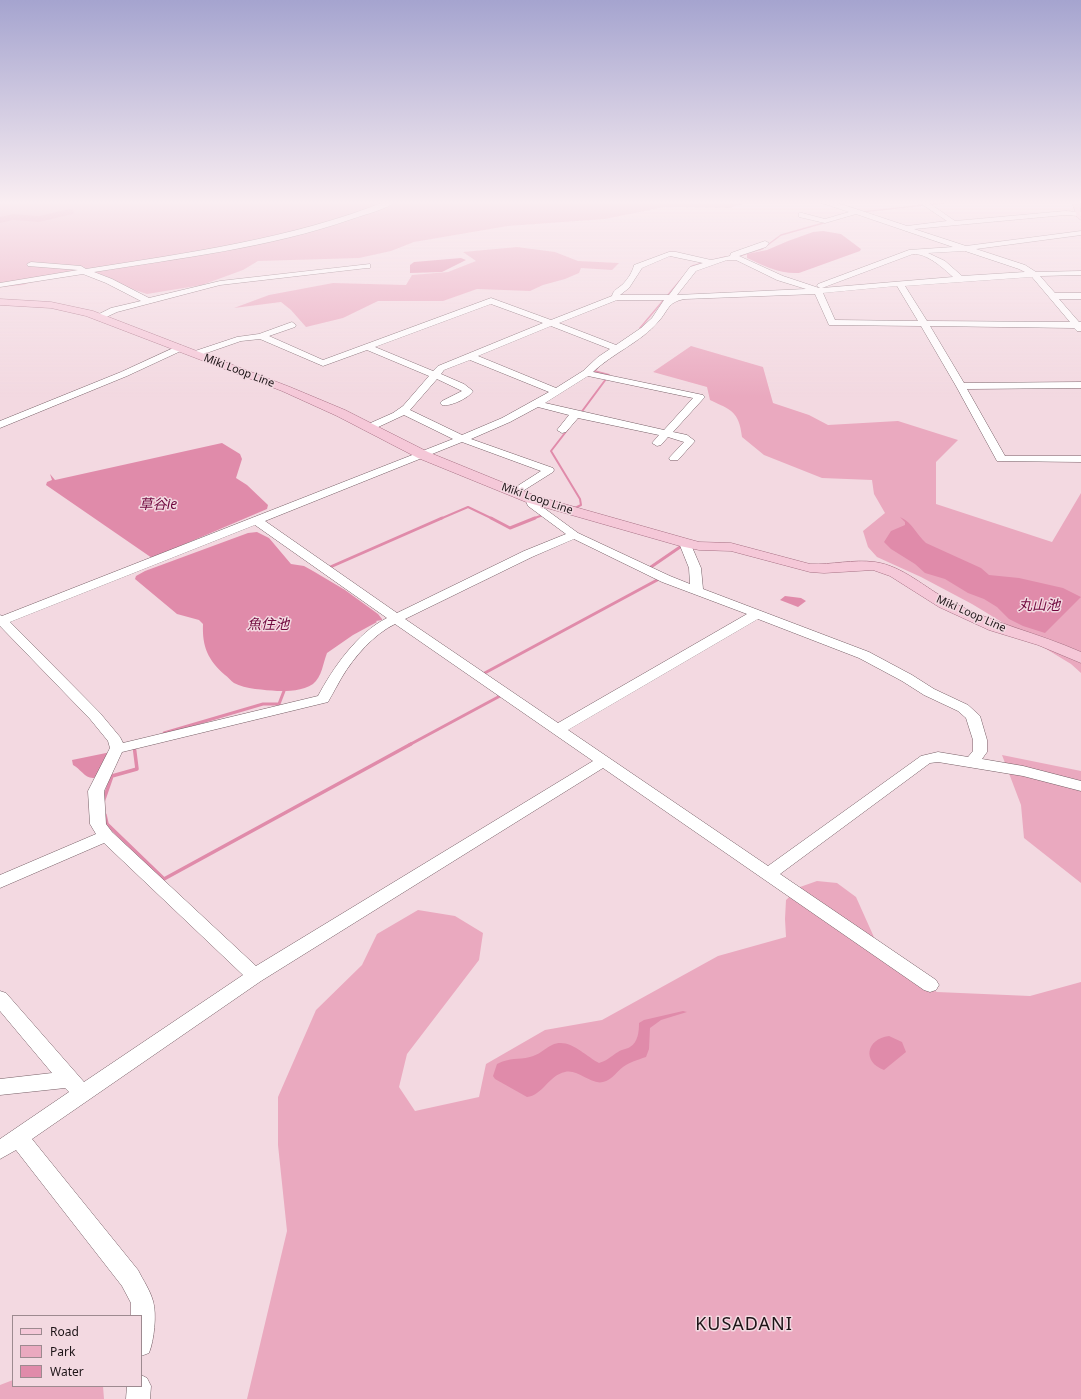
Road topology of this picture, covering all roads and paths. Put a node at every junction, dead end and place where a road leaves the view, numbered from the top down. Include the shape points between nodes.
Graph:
1 (60, 266) edge
2 (119, 266) edge
3 (365, 266) edge
4 (639, 266) edge
5 (699, 266) edge
6 (755, 266) edge
7 (876, 266) edge
8 (946, 266) edge
9 (1020, 266) edge
10 (85, 272) junction
11 (1033, 273) junction
12 (1077, 273) edge
13 (961, 279) junction
14 (1081, 279) edge
15 (900, 284) junction
16 (0, 286) edge
17 (815, 290) junction
18 (1052, 296) junction
19 (1081, 296) edge
20 (616, 297) junction
21 (674, 298) junction
22 (148, 301) junction
23 (0, 302) edge
24 (100, 316) junction
25 (552, 323) junction
26 (924, 324) junction
27 (292, 325) dead end
28 (1079, 326) edge
29 (261, 336) junction
30 (367, 347) junction
31 (180, 348) junction
32 (617, 348) junction
33 (195, 354) junction
34 (469, 356) junction
35 (586, 372) junction
36 (434, 376) junction
37 (1081, 385) edge
38 (961, 386) junction
39 (557, 392) junction
40 (444, 403) dead end
41 (537, 404) junction
42 (404, 411) junction
43 (576, 414) junction
44 (0, 425) edge
45 (370, 428) junction
46 (562, 430) dead end
47 (666, 434) junction
48 (462, 439) junction
49 (657, 443) dead end
50 (423, 455) junction
51 (674, 458) dead end
52 (1081, 459) edge
53 (514, 492) junction
54 (531, 499) junction
55 (256, 520) junction
56 (574, 535) junction
57 (685, 543) junction
58 (697, 592) junction
59 (755, 614) junction
60 (395, 618) junction
61 (0, 620) edge
62 (1081, 658) edge
63 (558, 729) junction
64 (117, 749) junction
65 (604, 761) junction
66 (971, 763) junction
67 (1081, 786) edge
68 (106, 836) junction
69 (768, 874) junction
70 (0, 882) edge
71 (255, 976) junction
72 (930, 985) dead end
73 (0, 998) edge
74 (69, 1079) junction
75 (0, 1087) edge
76 (82, 1094) junction
77 (18, 1137) junction
78 (0, 1150) edge
79 (142, 1328) edge
80 (139, 1387) edge
81 (138, 1399) edge

1 - 10 street via 81,268
2 - 10 street
3 - 22 street via 220,283
4 - 20 street
5 - 21 street via 693,269 672,294
6 - 17 street
7 - 17 street
8 - 13 street
9 - 11 street
10 - 16 street
10 - 22 street
11 - 12 street
11 - 13 street
11 - 18 street
12 - 14 street via 1075,277
13 - 15 street
15 - 17 street
15 - 26 street
17 - 21 street
17 - 26 street via 832,323
18 - 19 street
18 - 28 street
20 - 21 street
20 - 25 street
21 - 32 street via 668,301 655,320 644,330
22 - 24 street
23 - 24 main road, Miki Loop Line via 64,306
24 - 31 main road, Miki Loop Line
25 - 30 street via 491,301
25 - 32 street
25 - 34 street
26 - 28 street
26 - 38 street
27 - 29 street
29 - 30 street via 323,363
29 - 33 street via 240,339
30 - 36 street
31 - 33 main road, Miki Loop Line
31 - 44 street
32 - 35 street
33 - 45 main road, Miki Loop Line via 341,413
34 - 36 street via 441,368
34 - 39 street
35 - 39 street
35 - 47 street via 700,397
36 - 40 street via 468,391
36 - 42 street
37 - 38 street
38 - 52 street via 1001,459
39 - 41 street
41 - 43 street
41 - 48 street
42 - 45 street
42 - 48 street
43 - 46 street
43 - 47 street
45 - 50 main road, Miki Loop Line
47 - 49 street
47 - 51 street via 690,441
48 - 50 street
48 - 53 street via 549,470
50 - 53 main road, Miki Loop Line
50 - 55 street
53 - 54 main road, Miki Loop Line
54 - 56 street via 532,504
54 - 57 main road, Miki Loop Line
55 - 60 street
55 - 61 street
56 - 58 street
56 - 60 street via 528,554
57 - 58 street via 695,568
57 - 62 main road, Miki Loop Line via 731,547 824,570 874,566 895,573 944,604 995,627 1044,642
58 - 59 street
59 - 63 street
59 - 66 street via 864,655 963,708 973,716 980,740 980,752
60 - 63 street
60 - 64 street via 367,638 343,663 323,699
61 - 64 street via 95,716 115,740
63 - 65 street
64 - 68 street via 96,791 98,824
65 - 69 street
65 - 71 street
66 - 67 street via 1023,771
66 - 69 street via 938,757 926,759
68 - 70 street
68 - 71 street
69 - 72 street
71 - 76 street
73 - 74 street
74 - 75 street
74 - 76 street
76 - 77 street
77 - 78 street
77 - 79 street via 130,1278 142,1301
80 - 81 street

